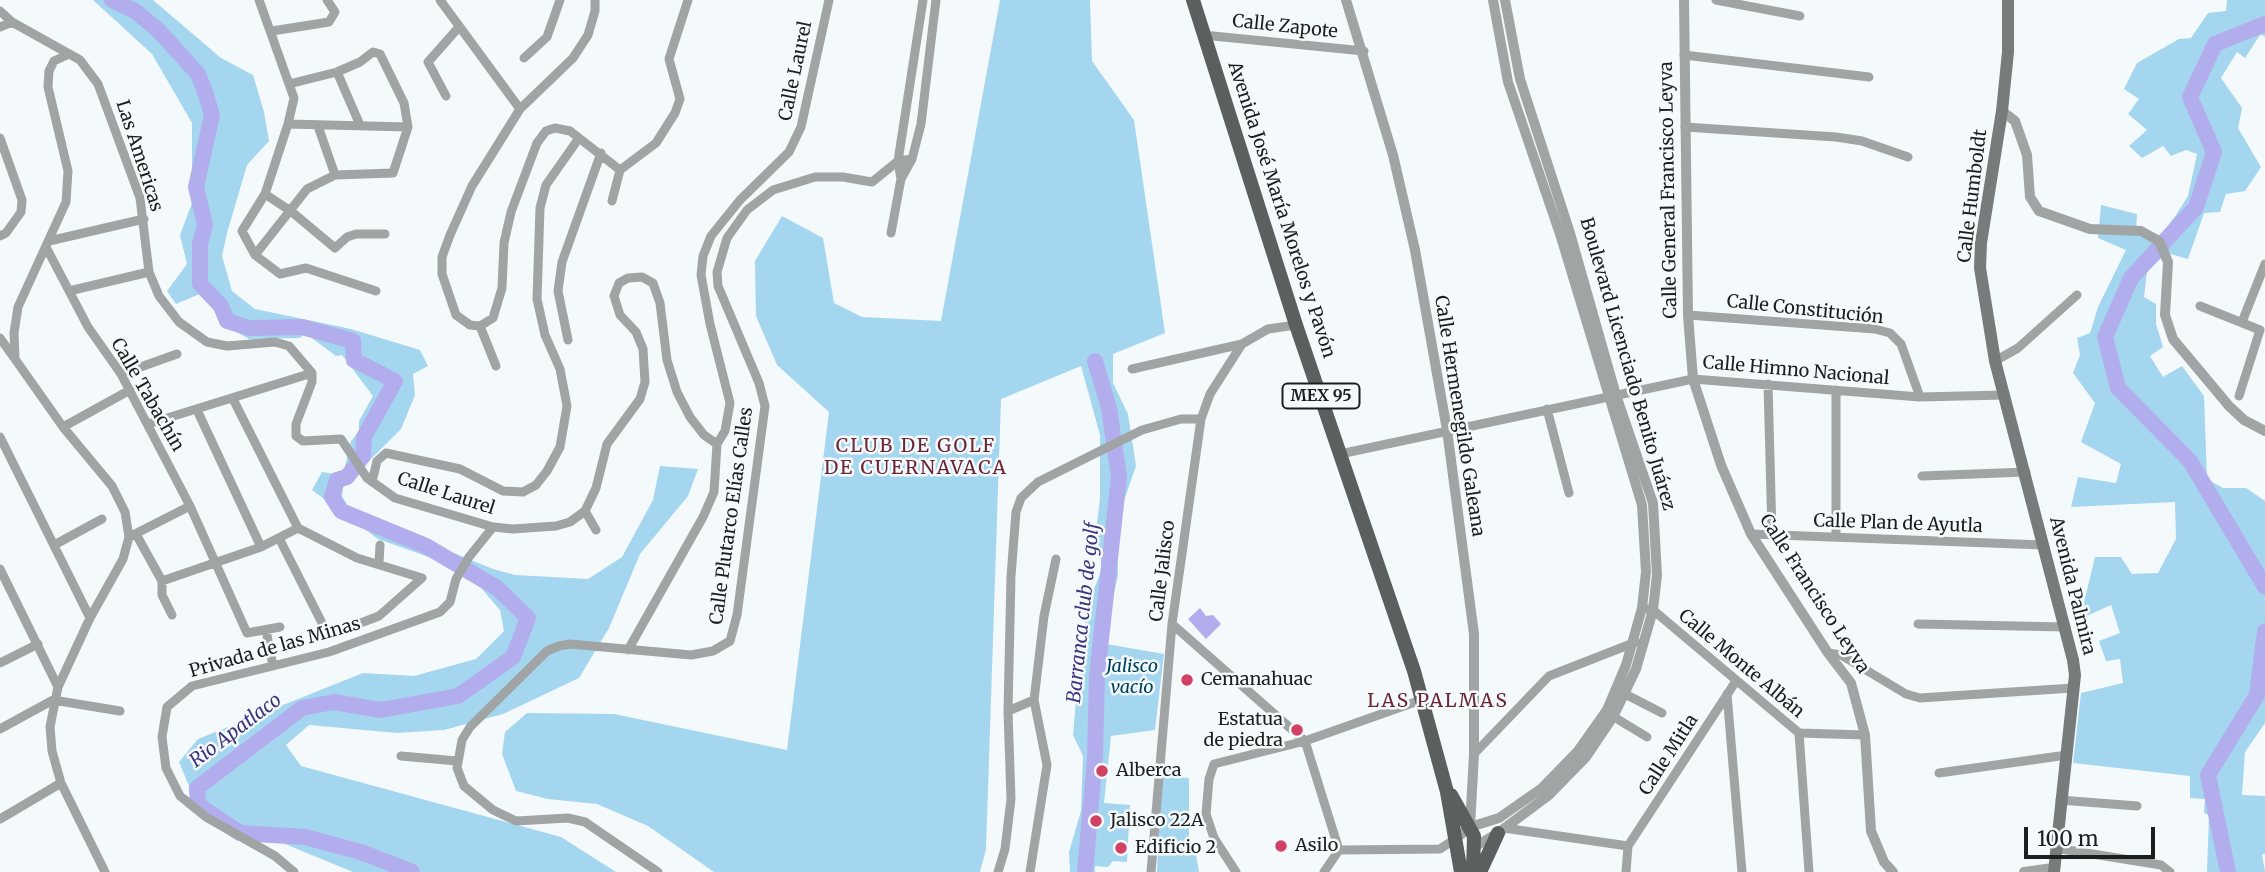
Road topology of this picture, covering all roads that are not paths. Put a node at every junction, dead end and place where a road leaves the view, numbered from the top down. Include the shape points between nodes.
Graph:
1 (259, 0) edge
2 (327, 0) edge
3 (440, 0) edge
4 (560, 0) edge
5 (595, 0) edge
6 (688, 0) edge
7 (829, 0) edge
8 (923, 0) edge
9 (936, 0) edge
10 (1193, 0) edge
11 (1346, 0) edge
12 (1493, 0) edge
13 (1504, 0) edge
14 (1684, 0) edge
15 (1716, 0) edge
16 (2008, 0) edge
17 (0, 11) edge
18 (1800, 16) dead end
19 (12, 22) junction
20 (0, 27) edge
21 (459, 27) junction
22 (272, 31) junction
23 (1203, 35) junction
24 (1364, 51) junction
25 (69, 54) junction
26 (1684, 55) junction
27 (524, 58) dead end
28 (337, 72) junction
29 (1869, 77) dead end
30 (1514, 81) junction
31 (289, 83) junction
32 (446, 96) dead end
33 (520, 109) junction
34 (2003, 111) junction
35 (288, 124) junction
36 (318, 125) junction
37 (360, 125) junction
38 (408, 127) junction
39 (1685, 127) junction
40 (0, 138) edge
41 (579, 138) junction
42 (601, 153) junction
43 (1908, 157) dead end
44 (912, 159) junction
45 (898, 161) junction
46 (620, 170) junction
47 (335, 175) junction
48 (901, 179) junction
49 (265, 194) junction
50 (612, 201) dead end
51 (292, 212) junction
52 (144, 219) junction
53 (891, 233) dead end
54 (385, 234) dead end
55 (0, 236) edge
56 (48, 244) junction
57 (255, 255) junction
58 (2265, 264) edge
59 (149, 272) junction
60 (69, 291) junction
61 (376, 292) dead end
62 (2077, 295) dead end
63 (2200, 306) dead end
64 (1688, 315) junction
65 (2242, 322) junction
66 (1296, 325) junction
67 (480, 326) junction
68 (0, 338) edge
69 (568, 340) dead end
70 (1242, 344) junction
71 (177, 354) dead end
72 (15, 359) junction
73 (1995, 361) junction
74 (496, 366) dead end
75 (1132, 369) dead end
76 (312, 373) junction
77 (121, 374) junction
78 (1693, 379) junction
79 (1768, 384) junction
80 (130, 390) junction
81 (1836, 390) junction
82 (2005, 395) junction
83 (2239, 396) dead end
84 (1612, 397) junction
85 (1920, 397) junction
86 (233, 399) junction
87 (1546, 409) junction
88 (197, 410) junction
89 (1201, 419) junction
90 (148, 424) junction
91 (63, 427) junction
92 (1447, 430) junction
93 (2265, 431) edge
94 (0, 437) edge
95 (717, 444) junction
96 (1340, 454) junction
97 (2026, 472) junction
98 (1922, 477) dead end
99 (372, 482) junction
100 (1569, 492) dead end
101 (190, 506) junction
102 (585, 510) junction
103 (102, 519) dead end
104 (493, 527) junction
105 (298, 528) junction
106 (596, 530) dead end
107 (1751, 534) junction
108 (1772, 534) junction
109 (132, 535) junction
110 (1836, 537) junction
111 (279, 538) junction
112 (56, 544) junction
113 (380, 545) dead end
114 (2043, 545) junction
115 (261, 547) junction
116 (1056, 559) dead end
117 (216, 561) junction
118 (379, 563) junction
119 (0, 569) edge
120 (166, 580) junction
121 (1647, 609) junction
122 (172, 615) dead end
123 (90, 618) junction
124 (322, 623) dead end
125 (358, 624) dead end
126 (1172, 624) junction
127 (1919, 624) dead end
128 (280, 627) dead end
129 (2066, 627) junction
130 (266, 630) junction
131 (1639, 641) junction
132 (38, 644) junction
133 (628, 650) junction
134 (1828, 653) junction
135 (0, 663) edge
136 (273, 666) junction
137 (1736, 681) junction
138 (58, 687) junction
139 (2073, 688) junction
140 (1625, 694) junction
141 (1727, 694) junction
142 (53, 700) junction
143 (1034, 700) junction
144 (1421, 700) junction
145 (120, 711) dead end
146 (1008, 711) junction
147 (1661, 713) dead end
148 (1609, 715) junction
149 (0, 729) edge
150 (1798, 733) junction
151 (1865, 735) junction
152 (1647, 737) dead end
153 (1305, 741) junction
154 (1474, 754) junction
155 (2067, 755) junction
156 (401, 756) dead end
157 (457, 761) junction
158 (1939, 773) dead end
159 (61, 783) junction
160 (1447, 792) junction
161 (2060, 800) junction
162 (2137, 806) dead end
163 (0, 819) edge
164 (1470, 827) junction
165 (1501, 831) junction
166 (1455, 839) junction
167 (1476, 846) junction
168 (1629, 846) junction
169 (2055, 848) junction
170 (1339, 850) junction
171 (2053, 870) edge
172 (105, 872) edge
173 (294, 872) edge
174 (659, 872) edge
175 (998, 872) edge
176 (1030, 872) edge
177 (1151, 872) edge
178 (1236, 872) edge
179 (1324, 872) edge
180 (1461, 872) edge
181 (1473, 872) edge
182 (1480, 872) edge
183 (1626, 872) edge
184 (1742, 872) edge
185 (1810, 872) edge
186 (1893, 872) edge
187 (2024, 872) edge
188 (2171, 872) edge

1 - 22 street
2 - 22 street via 335,12 329,22
3 - 21 street
4 - 27 street via 547,37
5 - 33 street via 588,35 573,58
6 - 46 street via 669,58 680,99 675,113 656,143
7 - 95 street, Calle Laurel via 802,127 789,152 711,236 703,256 707,312 730,403 725,431
8 - 45 street
9 - 44 street via 921,124
10 - 23 main road, Avenida José María Morelos y Pavón / MEX 95
11 - 24 street, Calle Hermenegildo Galeana
12 - 30 street, Boulevard Licenciado Benito Juárez
13 - 30 street, Boulevard Licenciado Benito Juárez
14 - 26 street, Calle General Francisco Leyva
15 - 18 street
16 - 34 main road, Calle Humboldt
17 - 19 street, Las Americas
19 - 20 street
19 - 25 street, Las Americas
21 - 32 street via 428,62
21 - 33 street
22 - 31 street
23 - 24 street, Calle Zapote
23 - 66 main road, Avenida José María Morelos y Pavón / MEX 95
24 - 92 street, Calle Hermenegildo Galeana via 1415,250
25 - 52 street, Las Americas via 80,60 98,84
25 - 56 street via 54,61 49,71 48,87 68,187
26 - 29 street
26 - 39 street, Calle General Francisco Leyva
28 - 31 street
28 - 37 street
28 - 38 street via 373,52 380,54 404,103
30 - 84 street, Boulevard Licenciado Benito Juárez via 1570,233
31 - 35 street via 294,98
33 - 67 street via 472,186 442,257 442,274 456,315
34 - 73 main road, Calle Humboldt via 1980,268
34 - 93 street via 2015,121 2027,155 2030,197 2039,211 2090,229 2141,231 2166,252 2165,315 2173,339 2229,406 2244,421
35 - 36 street
35 - 49 street
36 - 37 street
36 - 47 street
37 - 38 street
38 - 47 street via 393,173
39 - 43 street via 1862,141
39 - 64 street, Calle General Francisco Leyva
40 - 55 street via 22,200 21,212
41 - 42 street
41 - 67 street via 563,129 546,131 537,143 511,212 502,288 493,318
41 - 99 street via 546,185 540,208 537,299 567,407 560,447 547,471 523,492 503,491 460,469 386,453 377,461
42 - 46 street
42 - 69 street via 562,262 558,292
44 - 45 street, Calle Plutarco Elías Calles
44 - 48 street
45 - 48 street
45 - 133 street, Calle Plutarco Elías Calles via 872,182 815,177 773,190 747,210 727,238 718,286 765,406 737,615 730,641 713,651 691,655
46 - 50 street
47 - 51 street via 307,189
48 - 53 street
49 - 51 street
49 - 57 street via 242,231
51 - 54 street via 335,248 356,234
51 - 57 street
52 - 56 street
52 - 59 street, Las Americas
56 - 60 street, Calle Tabachín
56 - 72 street via 18,307
57 - 61 street via 280,274 306,268
58 - 65 street
59 - 60 street
59 - 76 street, Las Americas via 159,296 179,322 207,342 289,346
60 - 77 street, Calle Tabachín
62 - 73 street via 2018,348
63 - 65 street
64 - 78 street, Calle General Francisco Leyva
64 - 85 street, Calle Constitución via 1890,333 1900,344
65 - 83 street via 2260,330
66 - 70 street via 1268,329
66 - 96 main road, Avenida José María Morelos y Pavón / MEX 95
67 - 74 street
68 - 72 street
70 - 75 street
70 - 89 street, Calle Jalisco via 1210,394
71 - 77 street
72 - 91 street
73 - 82 main road, Calle Humboldt
76 - 86 street
76 - 99 street, Calle Laurel via 296,436 303,442 341,439
77 - 80 street, Calle Tabachín
78 - 79 street, Calle Himno Nacional
78 - 84 street, Calle Himno Nacional
78 - 107 street, Calle Francisco Leyva via 1721,465
79 - 81 street, Calle Himno Nacional
79 - 108 street
80 - 90 street, Calle Tabachín
80 - 91 street
81 - 85 street, Calle Himno Nacional
81 - 110 street
82 - 85 street, Calle Himno Nacional
82 - 97 main road, Avenida Palmira
84 - 87 street, Calle Himno Nacional
84 - 121 street, Boulevard Licenciado Benito Juárez via 1653,503 1657,575
86 - 88 street
86 - 105 street
87 - 92 street, Calle Himno Nacional
87 - 100 street
88 - 90 street
88 - 115 street
89 - 126 street, Calle Jalisco
89 - 146 street via 1181,419 1142,430 1038,482 1021,498 1012,576
90 - 101 street, Calle Tabachín
91 - 109 street via 112,486
92 - 96 street, Calle Himno Nacional
92 - 154 street, Calle Hermenegildo Galeana via 1474,634
94 - 112 street
95 - 102 street via 690,417 677,392 653,284 642,277 628,278 619,283 614,296 620,315 636,332 643,349 645,382 633,411 607,444
95 - 133 street, Calle Laurel via 714,492
96 - 144 main road, Avenida José María Morelos y Pavón / MEX 95
97 - 98 street
97 - 114 main road, Avenida Palmira
99 - 104 street, Calle Laurel via 395,498
101 - 109 street
101 - 117 street, Calle Tabachín
102 - 104 street, Calle Laurel via 556,526
102 - 106 street
103 - 112 street
104 - 136 street, Privada de las Minas via 469,557 450,602 440,612 329,652
105 - 111 street
105 - 118 street via 358,558
107 - 108 street, Calle Plan de Ayutla
107 - 134 street, Calle Francisco Leyva
108 - 110 street, Calle Plan de Ayutla
109 - 120 street
109 - 123 street
110 - 114 street, Calle Plan de Ayutla
111 - 115 street
111 - 124 street
112 - 123 street
113 - 118 street
114 - 129 main road, Avenida Palmira
115 - 117 street
116 - 143 street
117 - 120 street
117 - 130 street, Calle Tabachín via 247,633
118 - 125 street via 422,578 379,616
119 - 132 street
120 - 122 street via 162,595
121 - 131 street, Boulevard Licenciado Benito Juárez
121 - 137 street, Calle Monte Albán
123 - 138 street
126 - 153 street
126 - 177 street, Calle Jalisco
127 - 129 street
128 - 130 street
129 - 139 main road, Avenida Palmira
130 - 136 street
131 - 140 street, Boulevard Licenciado Benito Juárez
131 - 148 street, Boulevard Licenciado Benito Juárez
131 - 154 street via 1549,676
132 - 135 street
132 - 138 street
133 - 157 street, Calle Plutarco Elías Calles via 570,644 547,651 470,727
134 - 139 street via 1841,655 1920,698
134 - 151 street, Calle Francisco Leyva via 1852,683
136 - 173 street, Privada de las Minas via 192,685 167,707 162,737 166,768 180,796
137 - 141 street, Calle Mitla
137 - 150 street, Calle Monte Albán
138 - 142 street
139 - 155 main road, Avenida Palmira
140 - 147 street
140 - 148 street, Boulevard Licenciado Benito Juárez
141 - 168 street, Calle Mitla
141 - 184 street
142 - 145 street
142 - 149 street
142 - 159 street via 52,751
143 - 146 street
143 - 176 street via 1046,765
144 - 153 street
144 - 160 main road, Avenida José María Morelos y Pavón / MEX 95
146 - 175 street via 1011,799
148 - 152 street
148 - 164 street, Boulevard Licenciado Benito Juárez via 1561,772 1499,818
148 - 165 street, Boulevard Licenciado Benito Juárez via 1567,778
150 - 151 street, Calle Monte Albán
150 - 185 street
151 - 186 street, Calle Francisco Leyva via 1871,831
153 - 170 street
153 - 178 street via 1214,764 1206,814 1214,838
154 - 164 street, Calle Hermenegildo Galeana
155 - 158 street
155 - 161 main road, Avenida Palmira
156 - 157 street
157 - 174 street via 464,786 493,810 516,821 568,818 585,822
159 - 163 street
159 - 172 street
160 - 164 main road, MEX 95
160 - 166 main road, MEX 95
161 - 162 street
161 - 169 main road, Avenida Palmira
164 - 166 street
164 - 167 main road, MEX 95
165 - 167 street, Boulevard Licenciado Benito Juárez
165 - 168 street
165 - 182 main road
166 - 170 street via 1440,849
166 - 180 main road, MEX 95
167 - 181 main road, MEX 95
168 - 183 street
169 - 171 main road, Avenida Palmira
169 - 188 street via 2161,865
170 - 179 street
171 - 187 street

